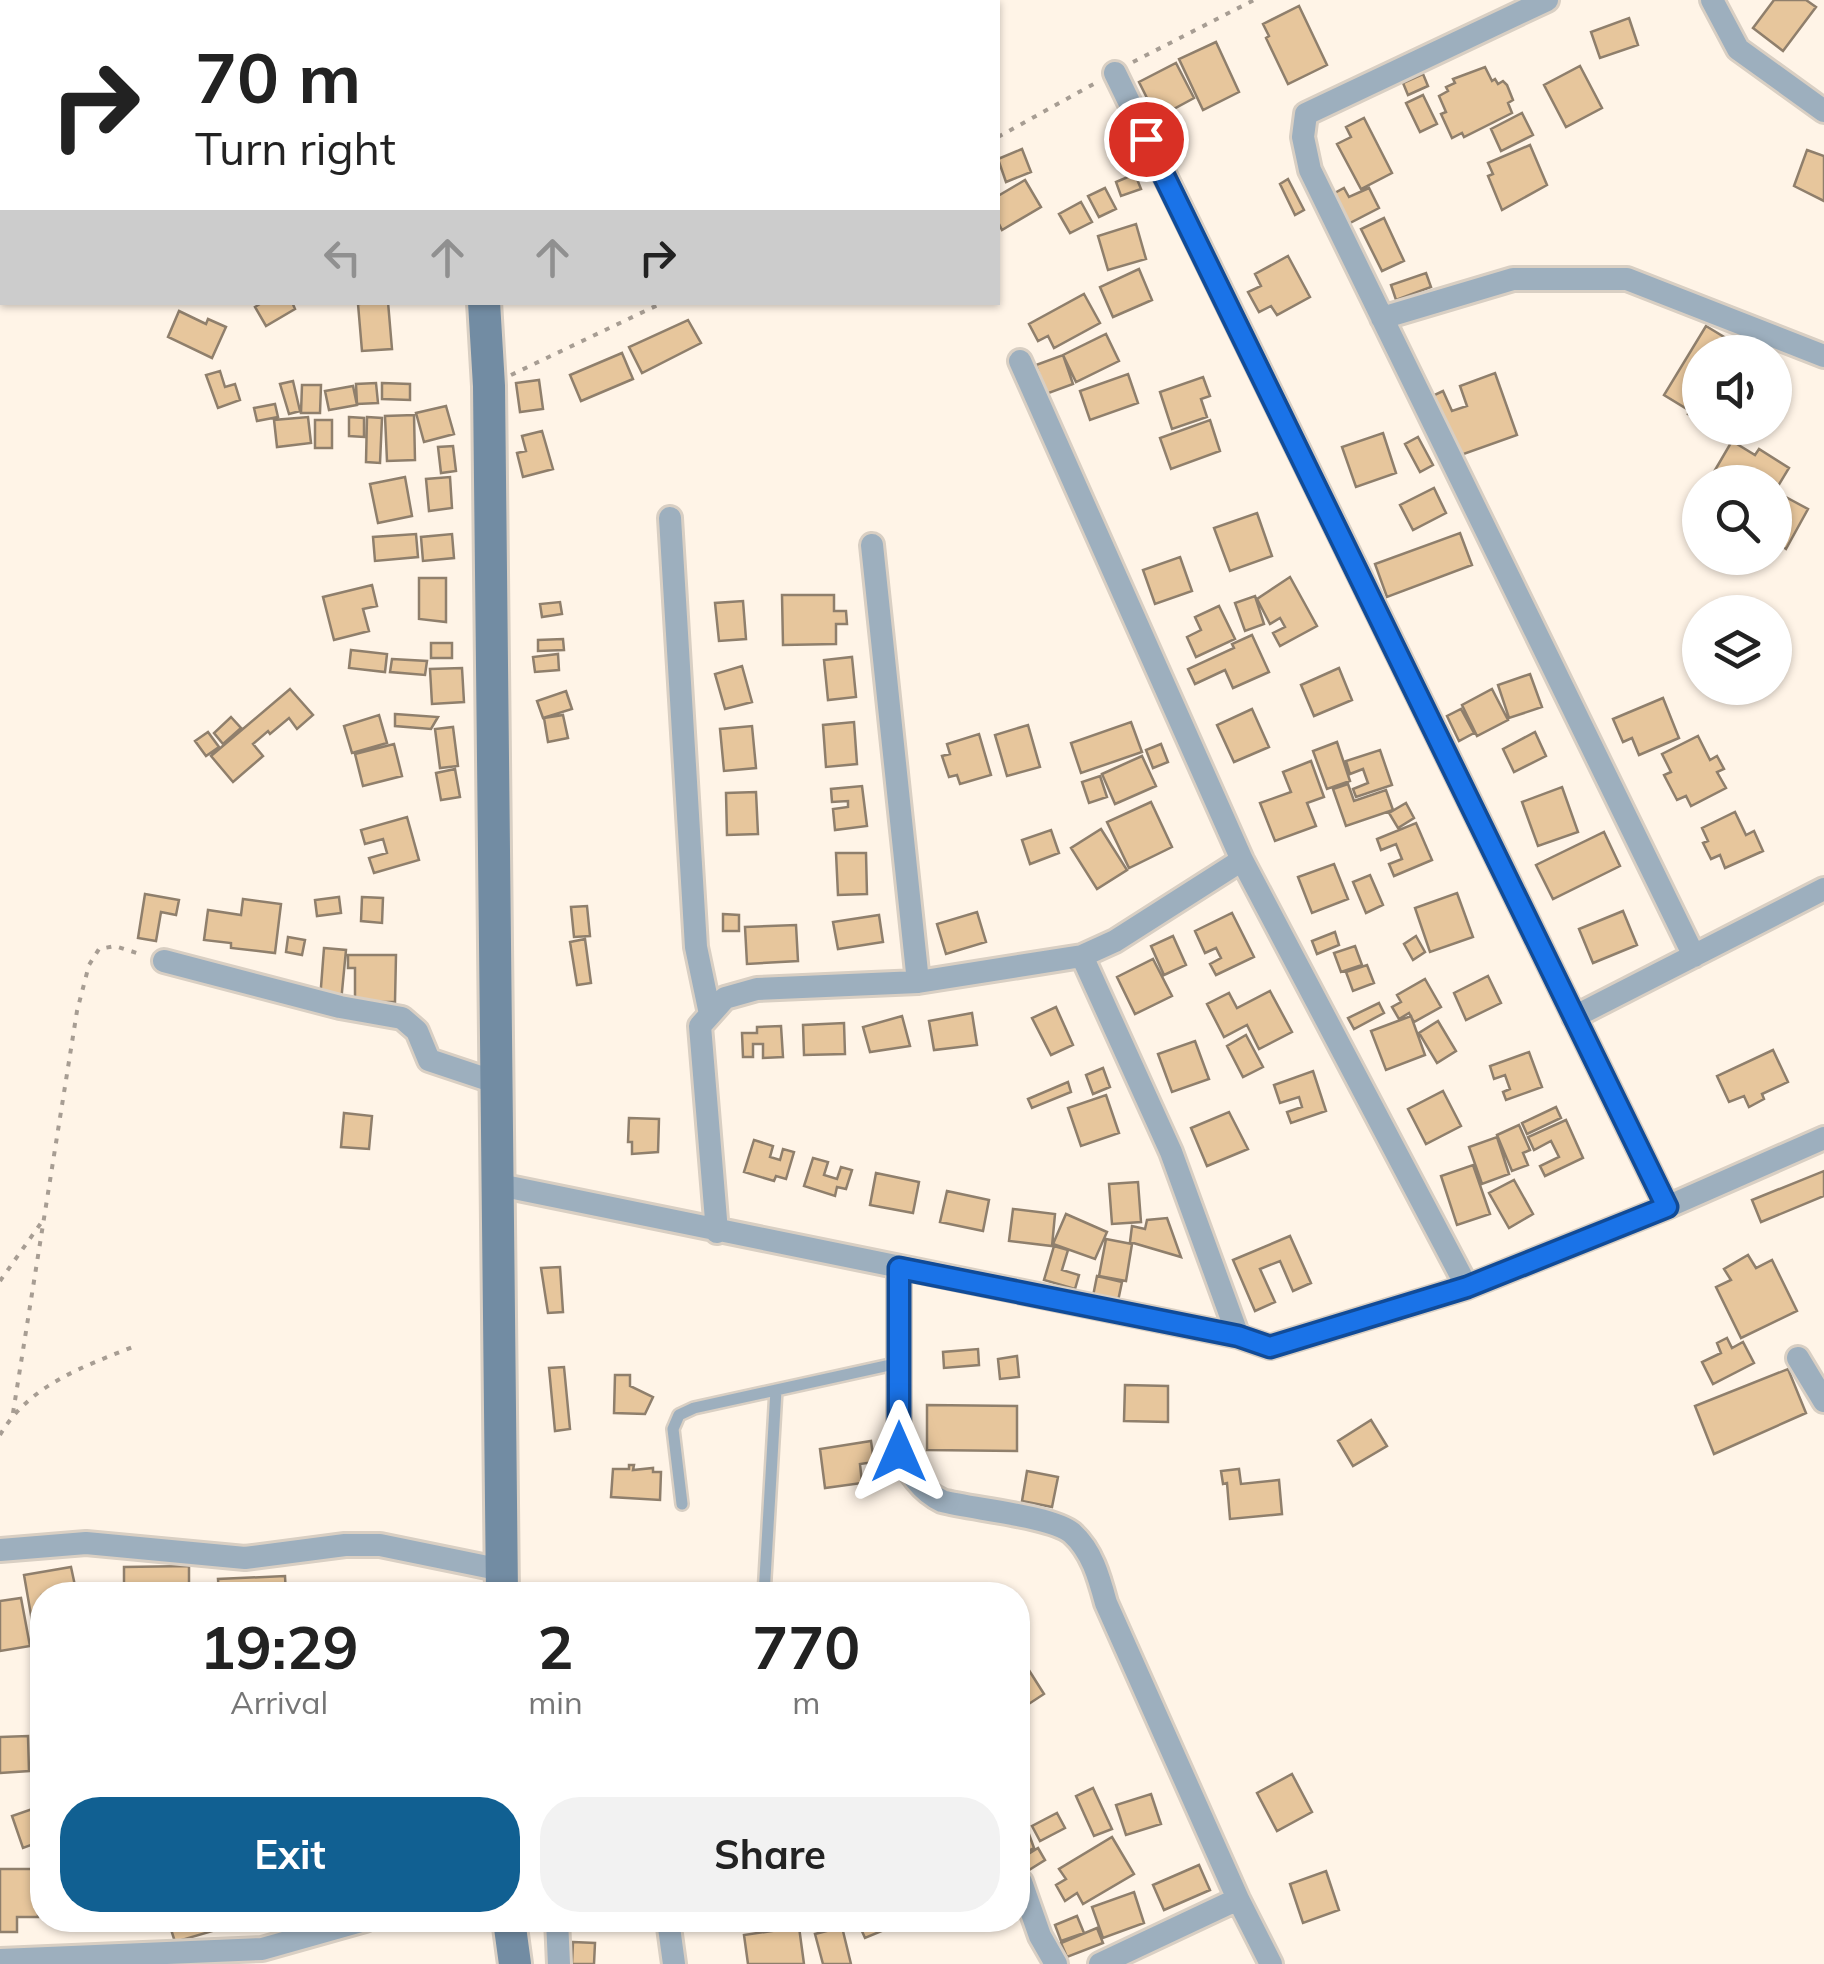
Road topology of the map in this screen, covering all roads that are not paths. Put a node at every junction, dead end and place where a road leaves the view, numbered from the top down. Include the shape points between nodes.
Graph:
1 (1547, 0) edge
2 (1712, 0) edge
3 (1114, 72) dead end
4 (1824, 111) edge
5 (484, 305) edge
6 (1382, 318) junction
7 (1824, 356) edge
8 (1020, 360) dead end
9 (670, 518) dead end
10 (872, 545) dead end
11 (1242, 860) junction
12 (1824, 889) edge
13 (1082, 956) junction
14 (1694, 956) junction
15 (164, 961) road end
16 (918, 982) junction
17 (710, 1014) junction
18 (1574, 1017) junction
19 (498, 1083) junction
20 (1824, 1138) edge
21 (499, 1185) junction
22 (1667, 1207) junction
23 (718, 1232) junction
24 (899, 1268) junction
25 (1467, 1287) junction
26 (1238, 1336) junction
27 (1798, 1358) dead end
28 (898, 1363) junction
29 (776, 1390) junction
30 (1824, 1401) edge
31 (682, 1504) dead end
32 (0, 1550) edge
33 (502, 1582) edge
34 (765, 1582) edge
35 (1238, 1899) junction
36 (1030, 1908) edge
37 (321, 1932) edge
38 (511, 1932) edge
39 (558, 1932) edge
40 (670, 1932) edge
41 (0, 1960) edge
42 (516, 1964) edge
43 (559, 1964) edge
44 (674, 1964) edge
45 (1056, 1964) edge
46 (1100, 1964) edge
47 (1271, 1964) edge

1 - 6 street via 1306,114 1310,170
2 - 4 street via 1738,49
3 - 18 street
5 - 19 main road
6 - 7 street via 1513,279 1627,279
6 - 14 street
8 - 11 street
9 - 17 street via 696,947
10 - 16 street
11 - 13 street
11 - 25 street
12 - 14 street
13 - 16 street
13 - 26 street via 1171,1152
14 - 18 street
15 - 19 street via 402,1018 417,1032 429,1060
16 - 17 street via 757,989 725,998
17 - 23 street via 700,1026
18 - 22 street
19 - 21 main road
20 - 22 street
21 - 23 street
21 - 33 main road
22 - 25 street
23 - 24 street
24 - 26 street
24 - 28 street
25 - 26 street via 1270,1347
27 - 30 street
28 - 29 lane
28 - 35 street via 899,1452 928,1494 1070,1530 1087,1551
29 - 31 lane via 678,1414 673,1429
29 - 34 lane
32 - 33 street via 86,1543 245,1558 380,1545
35 - 46 street
35 - 47 street
36 - 45 street
37 - 41 street via 262,1949
38 - 42 main road
39 - 43 street
40 - 44 street

